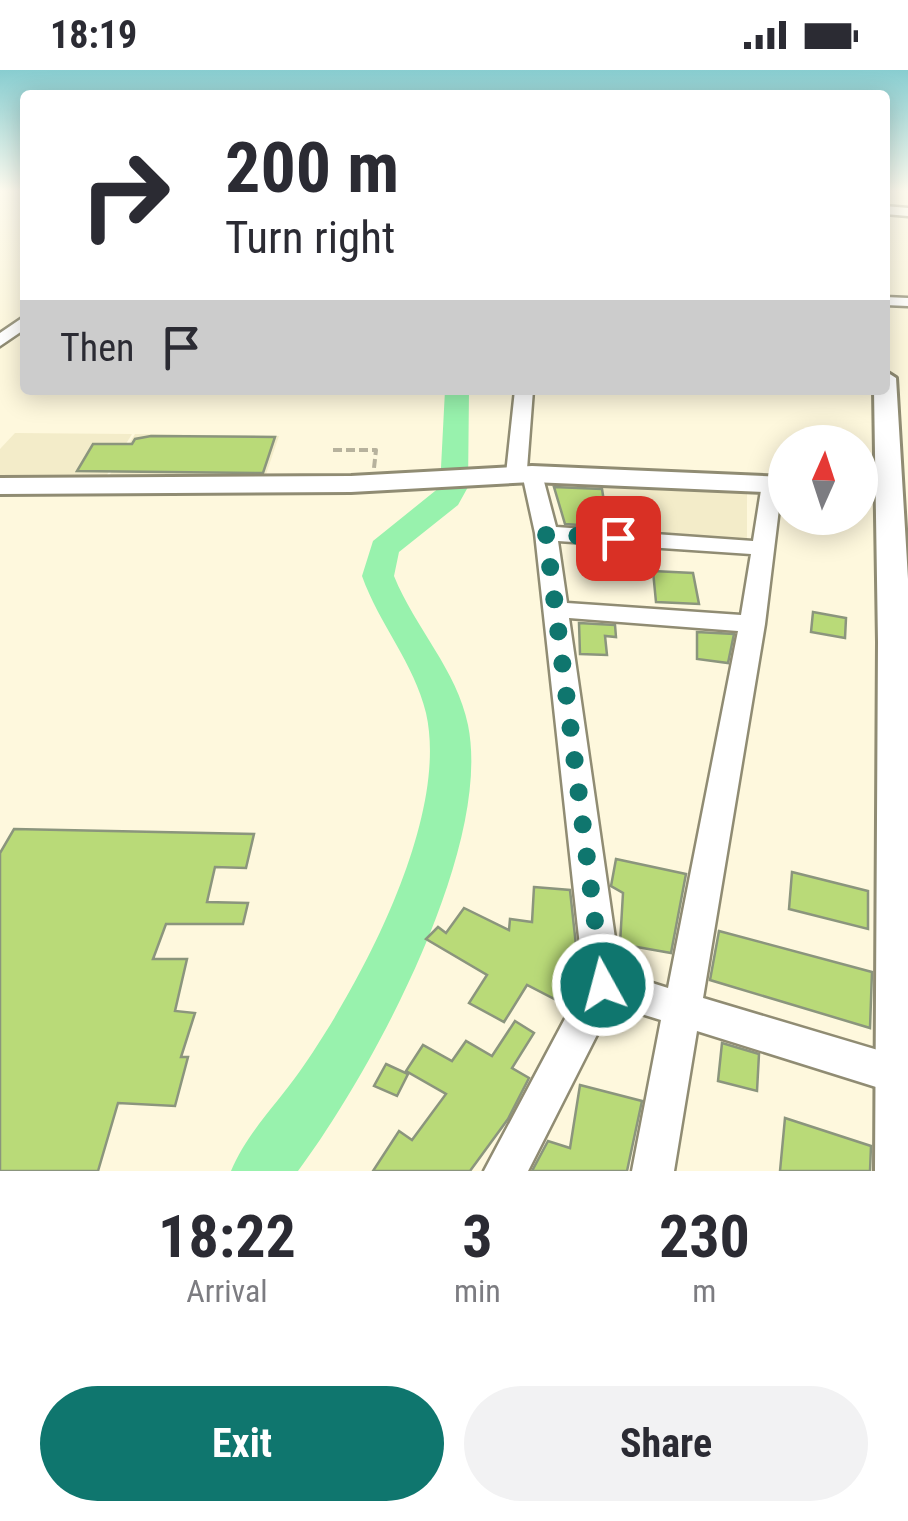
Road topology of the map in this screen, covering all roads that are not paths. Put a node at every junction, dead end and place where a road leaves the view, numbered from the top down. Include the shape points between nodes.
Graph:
1 (20, 325) edge
2 (0, 341) edge
3 (524, 395) edge
4 (883, 395) edge
5 (878, 449) edge
6 (524, 474) junction
7 (768, 484) edge
8 (0, 486) edge
9 (878, 502) edge
10 (768, 520) edge
11 (546, 534) junction
12 (760, 548) junction
13 (900, 568) edge
14 (556, 610) junction
15 (752, 624) junction
16 (902, 642) edge
17 (603, 985) junction
18 (682, 1010) junction
19 (904, 1077) edge
20 (505, 1171) edge
21 (653, 1171) edge
22 (903, 1171) edge

1 - 2 street
3 - 6 street
4 - 5 main road
6 - 7 main road
6 - 8 main road via 372,483
6 - 11 street
9 - 13 main road
10 - 12 street
11 - 12 street
11 - 14 street
12 - 15 street
13 - 16 main road
14 - 15 street
14 - 17 street
15 - 18 street
16 - 19 main road
17 - 18 street
17 - 20 street
18 - 19 street
18 - 21 street
19 - 22 main road

